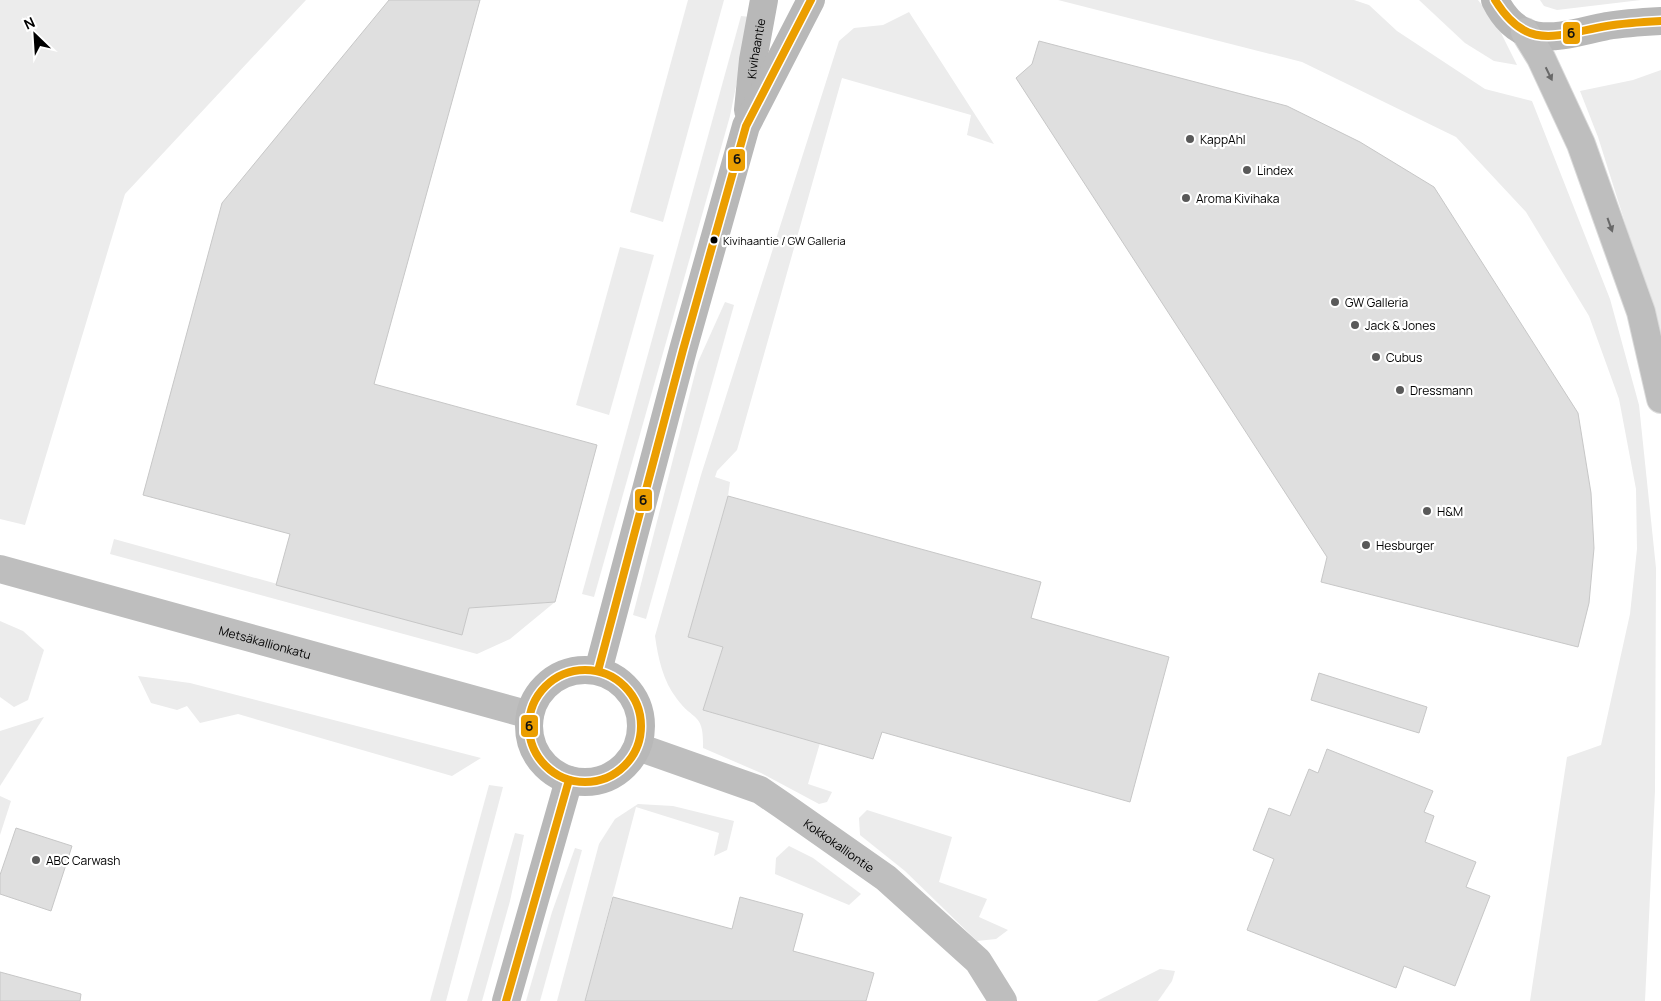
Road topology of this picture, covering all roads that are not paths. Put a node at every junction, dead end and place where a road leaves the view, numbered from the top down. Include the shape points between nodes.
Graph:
1 (764, 0) edge
2 (811, 0) edge
3 (1495, 0) edge
4 (1661, 21) edge
5 (1524, 32) junction
6 (746, 126) junction
7 (1661, 399) edge
8 (0, 569) edge
9 (598, 672) junction
10 (530, 715) junction
11 (638, 747) junction
12 (569, 780) junction
13 (506, 1001) edge
14 (1003, 1001) edge

1 - 6 main road, Kivihaantie
2 - 6 main road, Kivihaantie
3 - 5 main road via 1510,22
4 - 5 main road via 1615,25 1550,38
5 -> 7 main road via 1541,58 1581,144 1641,312
6 - 9 main road, Kivihaantie
8 - 10 main road, Metsäkallionkatu
9 - 10 main road via 580,670 555,680 537,698
9 - 11 main road via 616,679 630,692 639,709 642,728
10 - 12 main road via 530,732 538,754 554,773
11 - 12 main road via 617,773 602,780
11 - 14 main road, Kokkokalliontie via 760,790 782,805 886,878 978,962
12 - 13 main road

